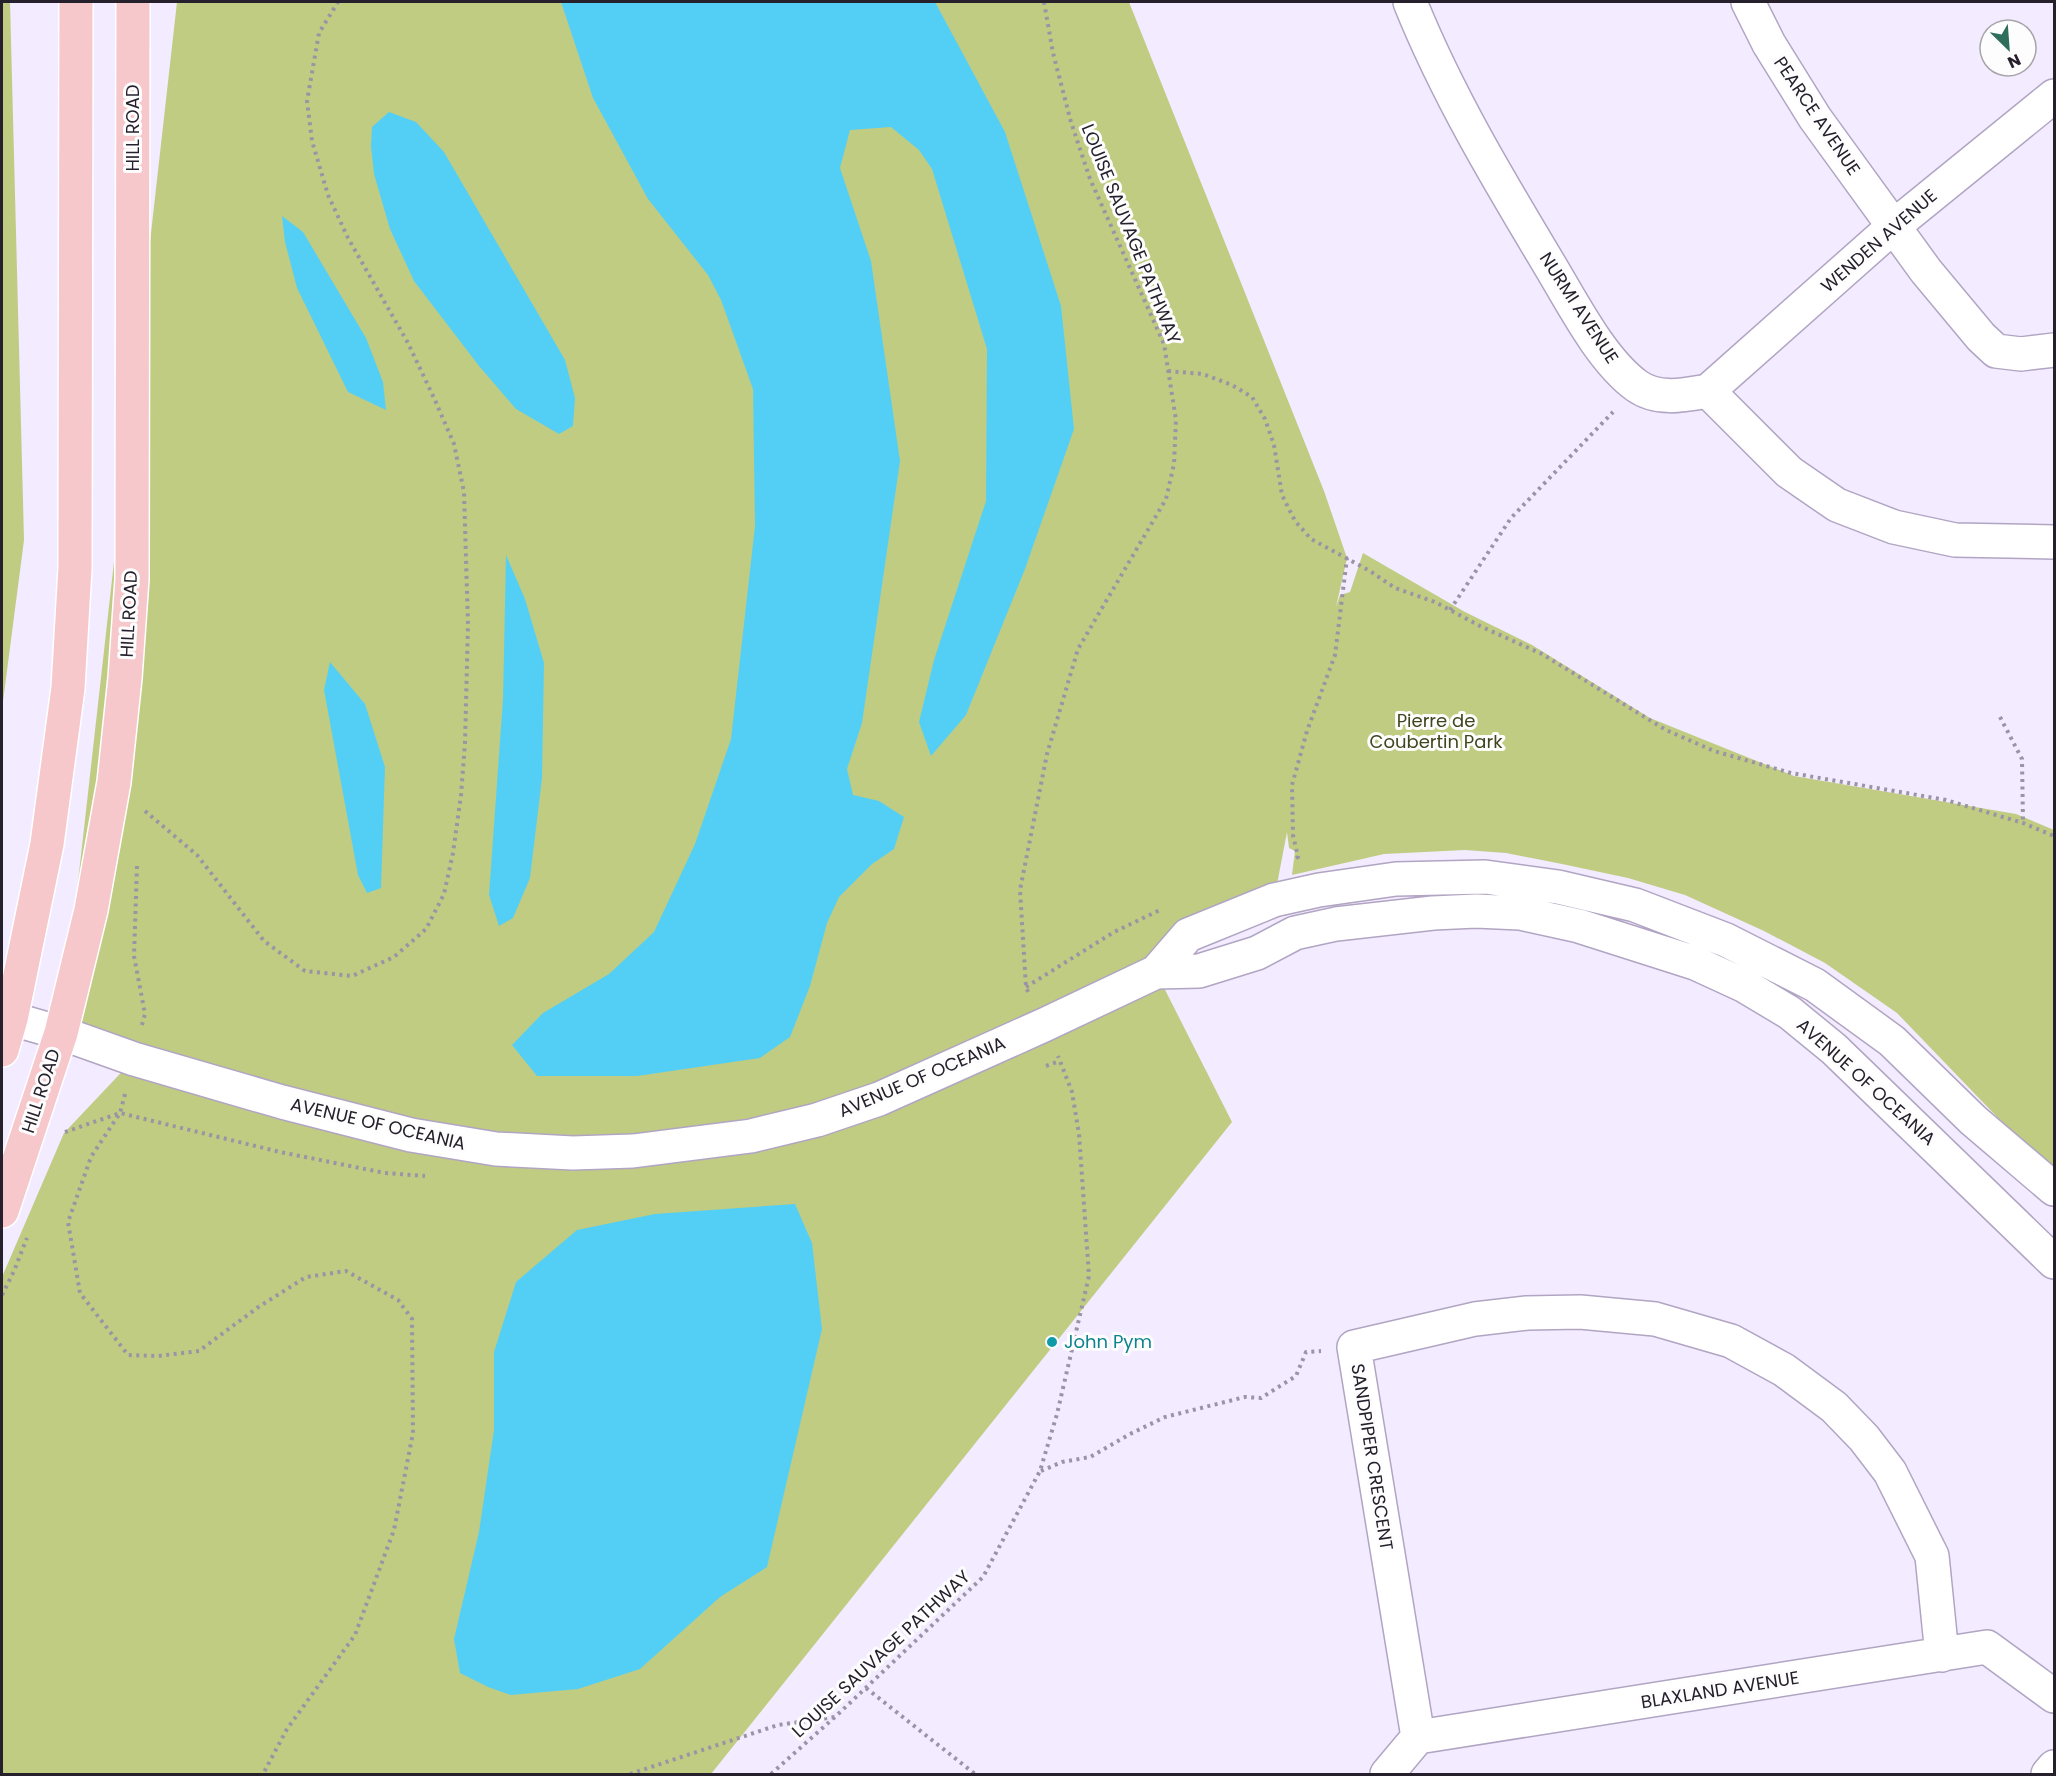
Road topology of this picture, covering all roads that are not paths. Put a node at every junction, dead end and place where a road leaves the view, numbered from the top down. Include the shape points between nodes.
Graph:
1 (76, 2) edge
2 (133, 2) edge
3 (1410, 2) edge
4 (1748, 2) edge
5 (2055, 96) edge
6 (1894, 226) junction
7 (2055, 351) edge
8 (1708, 391) junction
9 (2055, 542) edge
10 (1156, 972) junction
11 (6, 1017) edge
12 (61, 1033) junction
13 (2, 1050) edge
14 (2055, 1189) edge
15 (2, 1211) edge
16 (2055, 1262) edge
17 (1942, 1655) junction
18 (2055, 1696) edge
19 (1418, 1737) junction
20 (2055, 1767) edge
21 (1387, 1774) edge
22 (2048, 1774) edge

1 - 11 main road via 75,568 68,688 47,844
2 - 12 main road, HILL ROAD via 129,623 114,782 91,910
3 - 8 street, NURMI AVENUE via 1434,60 1492,168 1594,337 1619,369 1654,394 1680,396
4 - 6 street, PEARCE AVENUE via 1815,118
5 - 6 street, WENDEN AVENUE
6 - 7 street, PEARCE AVENUE via 1926,271 1996,351
6 - 8 street, WENDEN AVENUE
8 - 9 street via 1789,472 1837,505 1894,527 1955,540
10 - 12 street, AVENUE OF OCEANIA via 879,1099 751,1136 633,1151 495,1149 411,1135 134,1059
10 - 14 street, AVENUE OF OCEANIA via 1188,935 1274,900 1396,879 1485,877 1558,887 1635,905 1726,940 1815,985 1892,1041 1973,1120
10 - 16 street, AVENUE OF OCEANIA via 1200,971 1257,952 1295,933 1336,924 1465,911 1520,913 1658,950 1746,986 1790,1013 1843,1057
11 - 12 street, AVENUE OF OCEANIA
11 - 13 main road
12 - 15 main road, HILL ROAD
17 - 18 street, BLAXLAND AVENUE via 1987,1647
17 - 19 street, BLAXLAND AVENUE
17 - 19 street, SANDPIPER CRESCENT via 1932,1556 1890,1472 1834,1407 1784,1370 1731,1341 1655,1319 1570,1312 1474,1319 1354,1347
19 - 21 street
20 - 22 street

